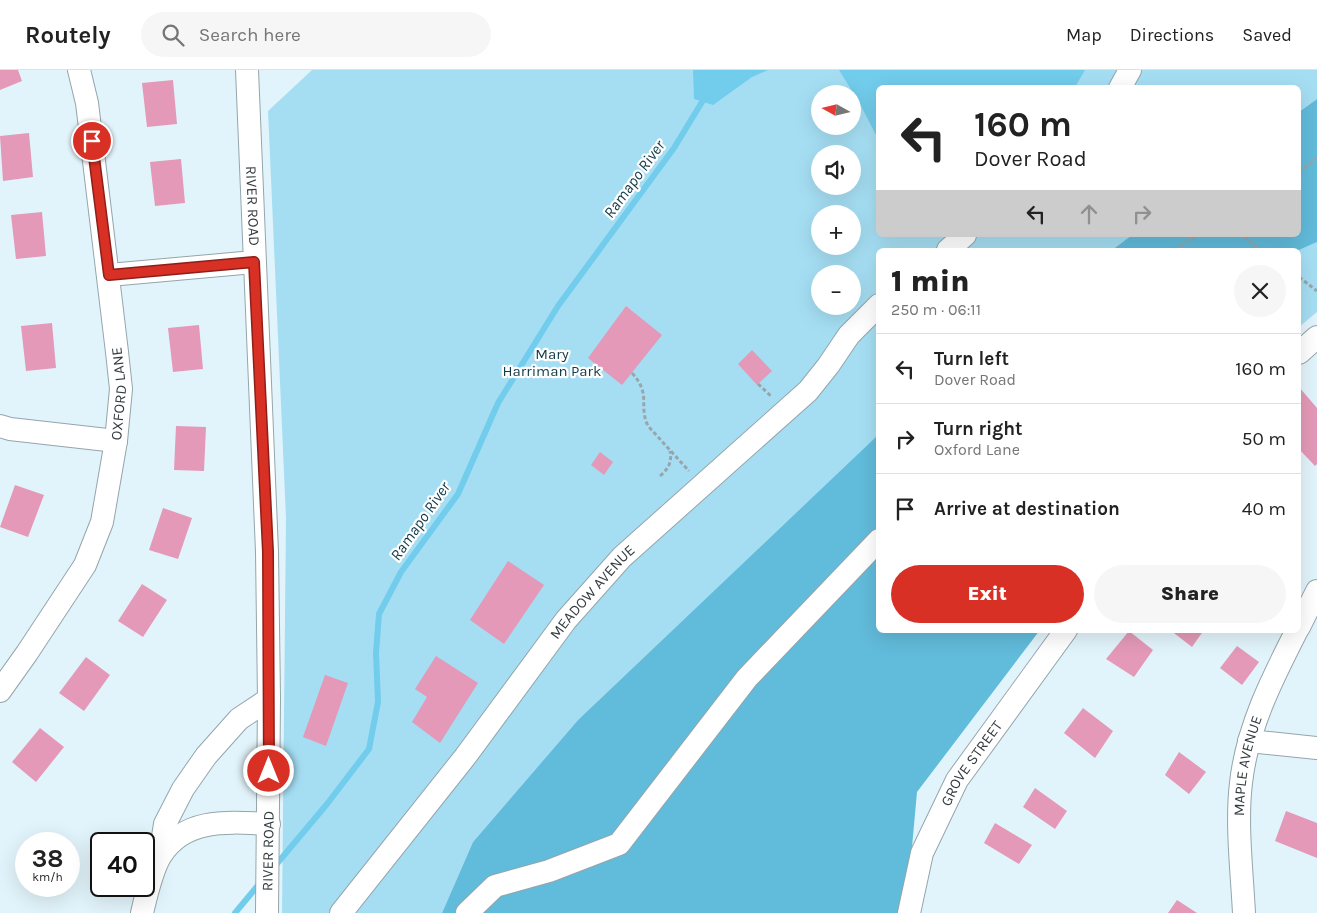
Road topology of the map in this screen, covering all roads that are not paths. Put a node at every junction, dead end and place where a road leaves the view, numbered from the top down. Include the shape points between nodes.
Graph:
1 (79, 70) edge
2 (247, 70) edge
3 (1130, 70) edge
4 (1122, 85) edge
5 (963, 237) edge
6 (950, 248) edge
7 (254, 262) junction
8 (109, 275) junction
9 (876, 308) edge
10 (1317, 337) edge
11 (1301, 351) edge
12 (0, 426) edge
13 (116, 441) junction
14 (876, 543) edge
15 (1317, 592) edge
16 (1301, 623) edge
17 (1064, 633) edge
18 (1296, 633) edge
19 (0, 691) edge
20 (269, 699) junction
21 (1250, 741) junction
22 (1317, 748) edge
23 (269, 824) junction
24 (160, 855) junction
25 (142, 913) edge
26 (267, 913) edge
27 (341, 913) edge
28 (467, 913) edge
29 (909, 913) edge
30 (1244, 913) edge

1 - 8 street, OXFORD LANE via 87,103
2 - 7 street, RIVER ROAD
3 - 4 street
5 - 6 street
7 - 8 street
7 - 20 street, RIVER ROAD via 268,552
8 - 13 street, OXFORD LANE via 121,389
9 - 27 street, MEADOW AVENUE via 849,335 808,391 622,558 566,620 465,757
10 - 11 street
12 - 13 street
13 - 19 street, OXFORD LANE via 102,522 85,565
14 - 28 street via 746,678 619,844 549,871 495,886
15 - 16 street, MAPLE AVENUE
17 - 29 street, GROVE STREET via 956,780 922,853
18 - 21 street, MAPLE AVENUE via 1268,688
20 - 23 street, RIVER ROAD
20 - 24 street via 239,719 206,756 183,789 165,824
21 - 22 street
21 - 30 street, MAPLE AVENUE via 1241,784
23 - 24 street via 200,825 179,834
23 - 26 street, RIVER ROAD
24 - 25 street

